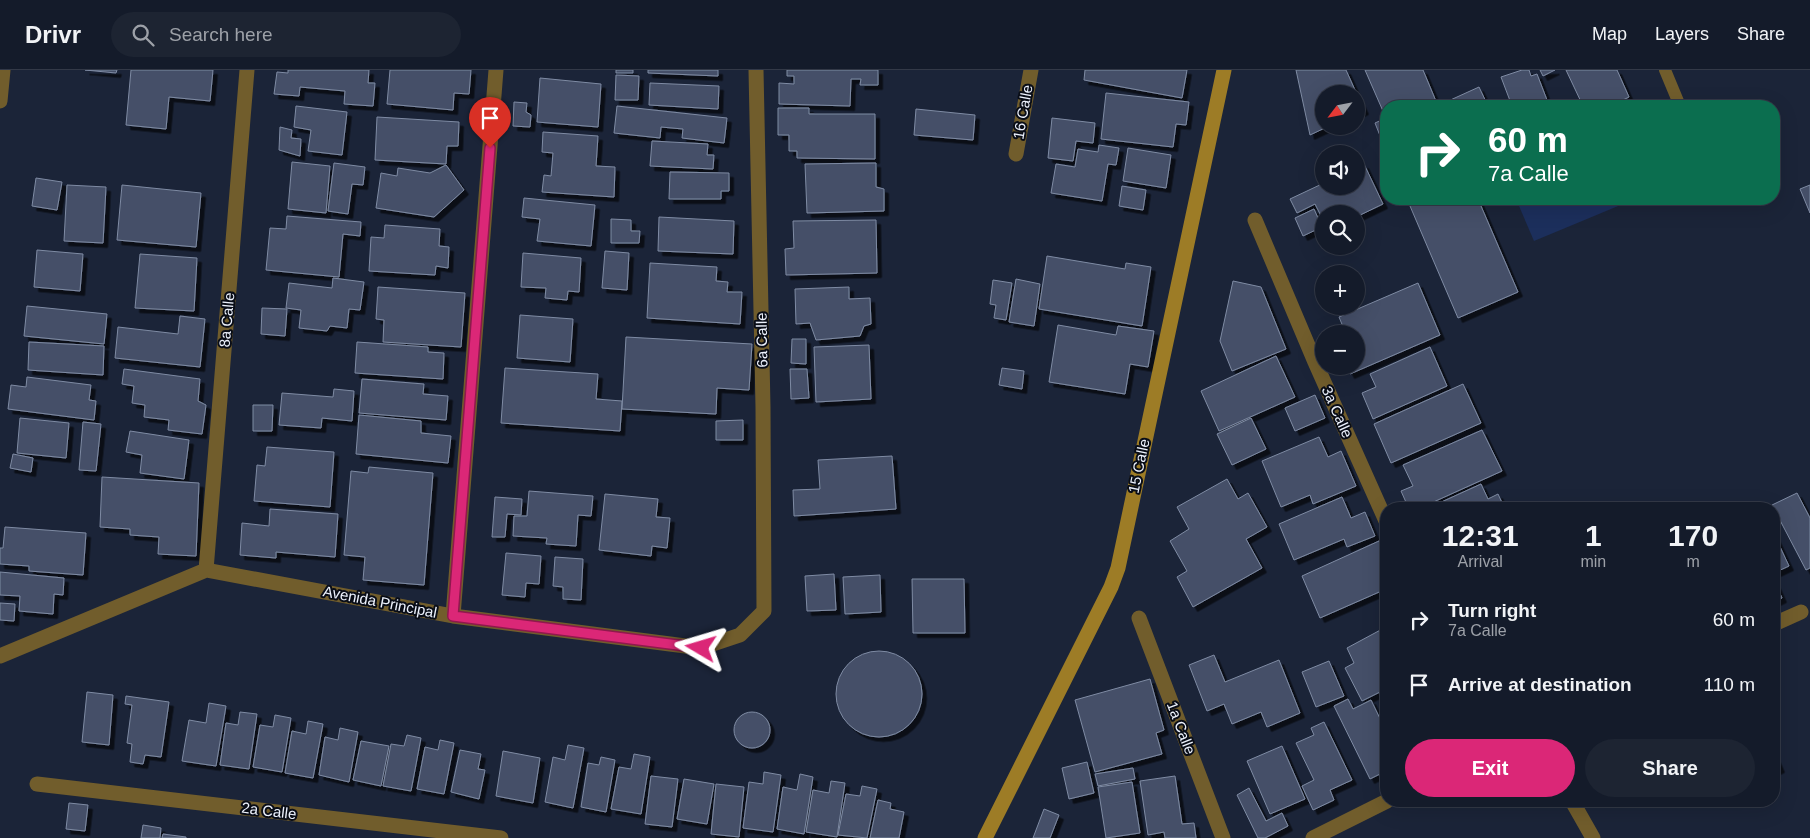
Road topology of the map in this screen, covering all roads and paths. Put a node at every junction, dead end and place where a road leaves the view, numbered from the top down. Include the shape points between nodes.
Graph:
1 (2, 70) edge
2 (246, 70) edge
3 (496, 70) edge
4 (756, 70) edge
5 (1031, 70) edge
6 (1224, 70) edge
7 (1665, 70) edge
8 (1678, 100) edge
9 (0, 101) edge
10 (1016, 154) dead end
11 (1255, 220) dead end
12 (1380, 508) edge
13 (206, 570) junction
14 (764, 611) joint
15 (1801, 612) dead end
16 (453, 616) junction
17 (1139, 618) dead end
18 (1780, 621) edge
19 (0, 656) edge
20 (37, 784) dead end
21 (1380, 804) edge
22 (1575, 807) edge
23 (501, 838) edge
24 (986, 838) edge
25 (1223, 838) edge
26 (1313, 838) edge
27 (1593, 838) edge

1 - 9 street
2 - 13 street, 8a Calle
3 - 16 street
4 - 14 street, 6a Calle via 764,407
5 - 10 street, 16 Calle
6 - 24 street, 15 Calle via 1118,568
7 - 8 lane
11 - 12 street, 3a Calle
13 - 16 street, Avenida Principal
13 - 19 street
14 - 16 street, Avenida Principal via 740,635 701,648
15 - 18 street
17 - 25 street, 1a Calle
20 - 23 street, 2a Calle
21 - 26 street
22 - 27 street

